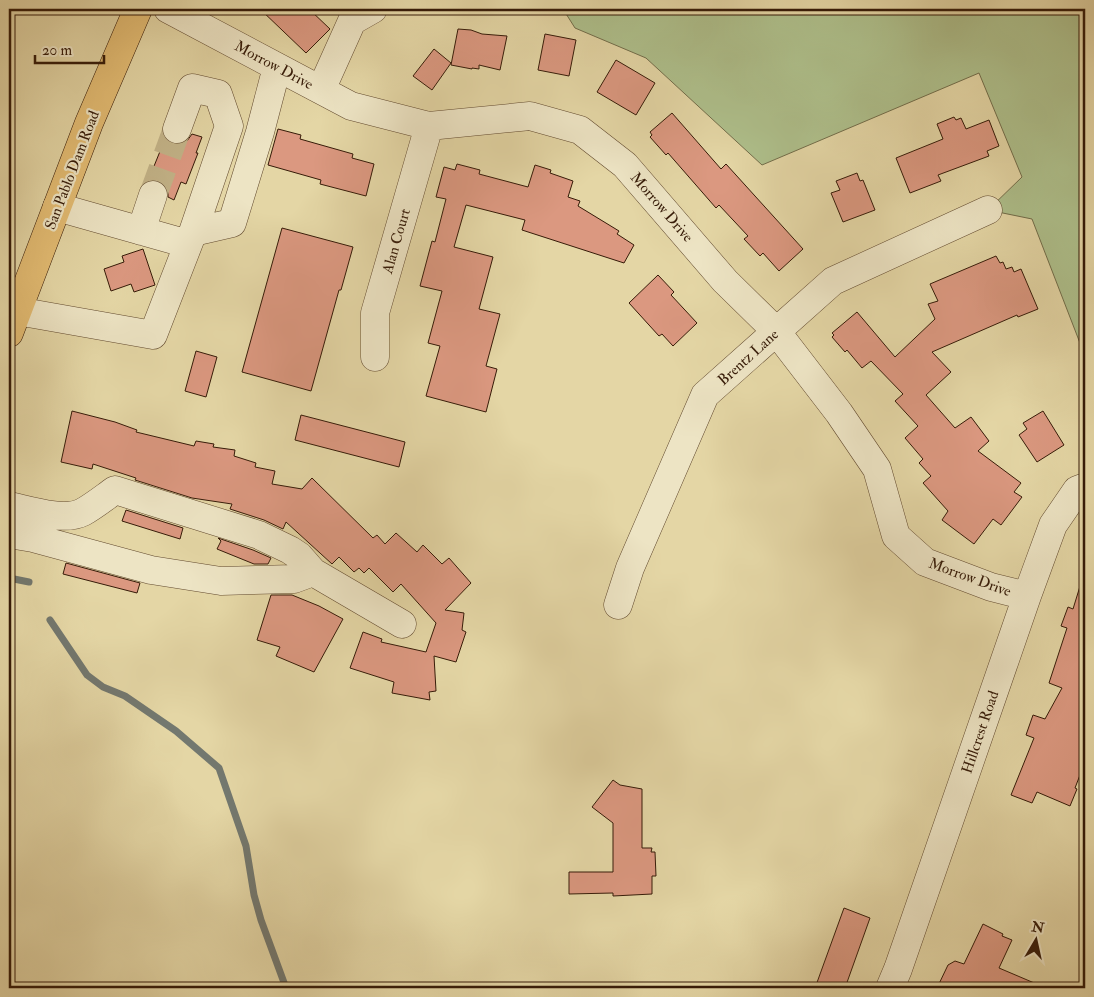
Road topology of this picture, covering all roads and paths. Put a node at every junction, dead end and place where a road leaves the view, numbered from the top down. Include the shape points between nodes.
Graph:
1 (138, 9) edge
2 (168, 9) edge
3 (373, 9) edge
4 (277, 66) junction
5 (321, 90) junction
6 (430, 126) junction
7 (177, 128) tunnel mouth
8 (153, 196) tunnel mouth
9 (57, 208) junction
10 (988, 210) dead end
11 (140, 231) junction
12 (190, 238) junction
13 (13, 322) edge
14 (776, 331) junction
15 (375, 357) dead end
16 (1085, 487) edge
17 (9, 506) edge
18 (9, 534) edge
19 (313, 572) junction
20 (1027, 596) junction
21 (618, 605) dead end
22 (402, 624) dead end
23 (890, 988) edge

1 - 9 main road, San Pablo Dam Road
2 - 4 street, Morrow Drive
3 - 5 street via 352,21
4 - 5 street, Morrow Drive
4 - 12 street via 232,223
5 - 6 street, Morrow Drive via 350,106
6 - 14 street, Morrow Drive via 530,116 580,130 626,165 725,281
6 - 15 street, Alan Court via 375,313
7 - 12 street via 192,88 218,94 230,126
8 - 11 street
9 - 11 street
9 - 13 main road, San Pablo Dam Road
10 - 14 street, Brentz Lane via 833,281
11 - 12 street
12 - 13 street via 153,335
14 - 20 street, Morrow Drive via 877,469 896,536 925,562 991,587
14 - 21 street, Brentz Lane via 706,395 630,568
16 - 20 street, Hillcrest Road via 1077,490 1053,525
17 - 19 street via 52,515 81,514 116,490 259,535 299,556
18 - 19 street via 152,570 221,581 294,579
19 - 22 street
20 - 23 street, Hillcrest Road

